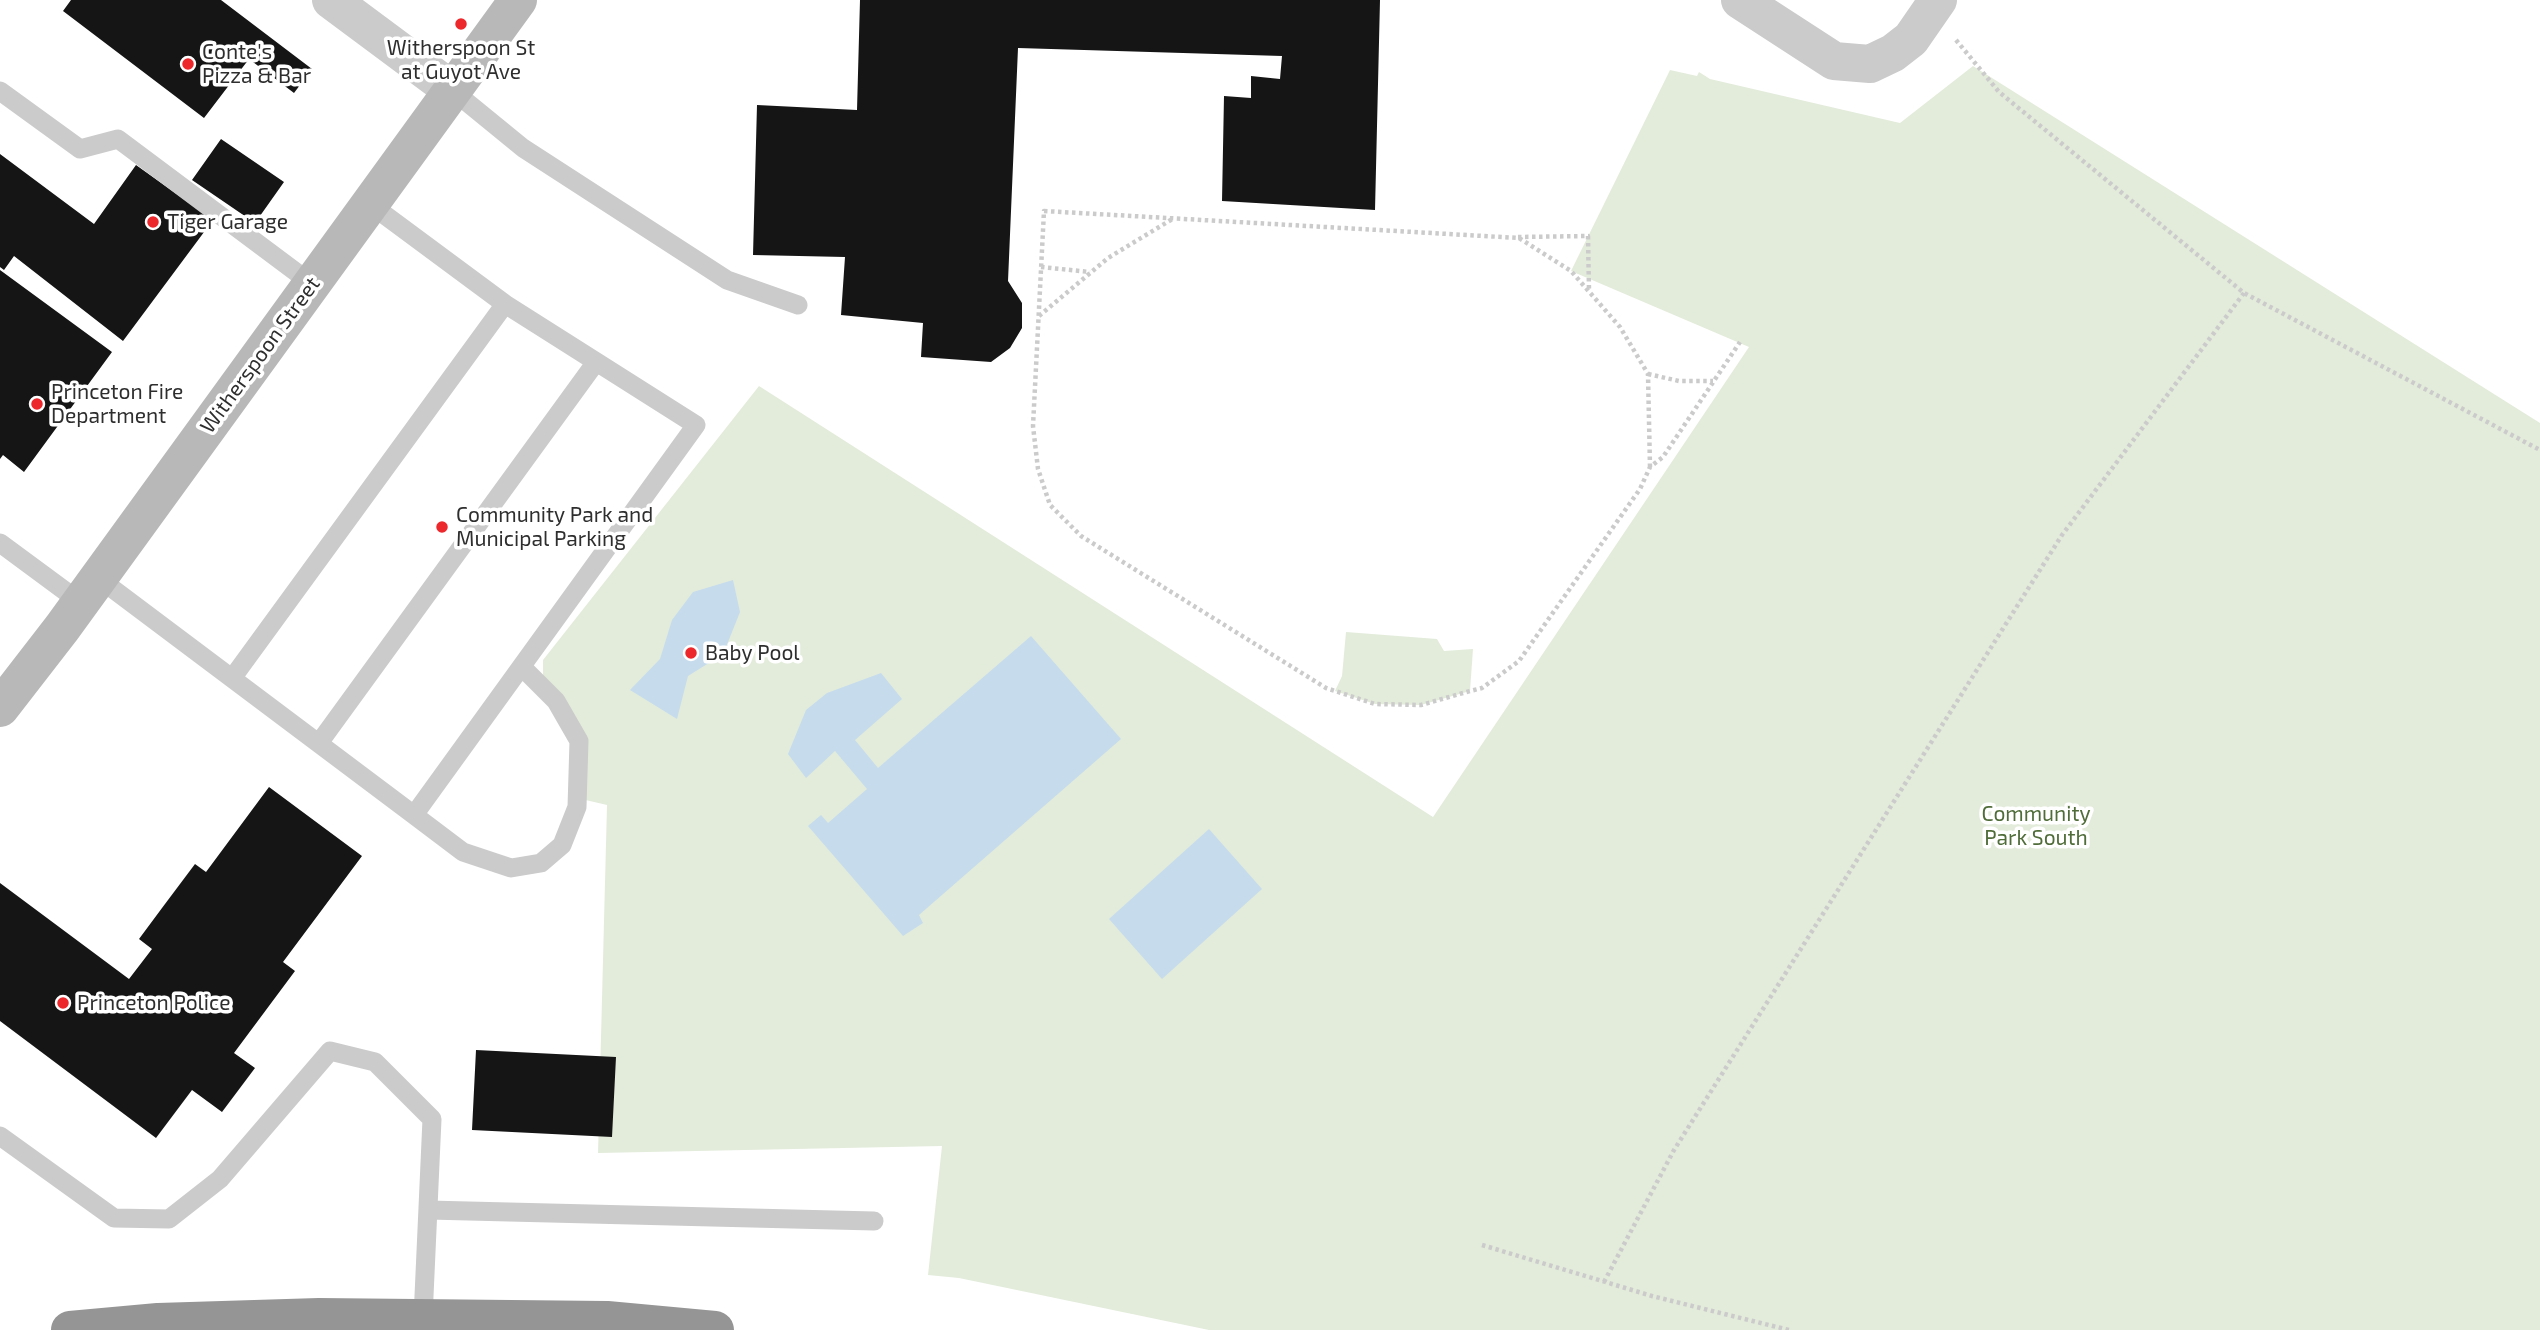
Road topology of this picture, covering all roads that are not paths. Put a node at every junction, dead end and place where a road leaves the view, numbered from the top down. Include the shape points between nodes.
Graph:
1 (331, 0) edge
2 (518, 0) edge
3 (1740, 0) edge
4 (1935, 4) edge
5 (452, 90) junction
6 (0, 91) edge
7 (370, 204) junction
8 (312, 284) junction
9 (505, 304) junction
10 (798, 305) dead end
11 (597, 362) junction
12 (0, 543) edge
13 (88, 589) junction
14 (522, 667) junction
15 (233, 677) junction
16 (0, 708) edge
17 (319, 743) junction
18 (414, 815) junction
19 (0, 1136) edge
20 (428, 1210) junction
21 (874, 1221) dead end
22 (423, 1318) junction
23 (70, 1330) edge
24 (715, 1330) edge

1 - 5 street
2 - 5 street, Witherspoon Street
3 - 4 street via 1834,61 1870,64 1911,39
5 - 7 street, Witherspoon Street
5 - 10 lane via 523,148 727,279
6 - 8 lane via 80,149 118,139
7 - 8 street, Witherspoon Street
7 - 9 lane
8 - 13 street, Witherspoon Street
9 - 11 lane
9 - 15 lane
11 - 14 lane via 696,425
11 - 17 lane
12 - 13 lane
13 - 15 lane
13 - 16 street, Witherspoon Street
14 - 18 lane
14 - 18 lane via 556,701 579,741 577,807 562,845 541,863 511,868 463,852
15 - 17 lane
17 - 18 lane
19 - 20 lane via 114,1218 169,1219 220,1179 330,1051 376,1062 432,1119
20 - 21 lane
20 - 22 lane
22 - 23 highway via 171,1322
22 - 24 highway via 607,1320

